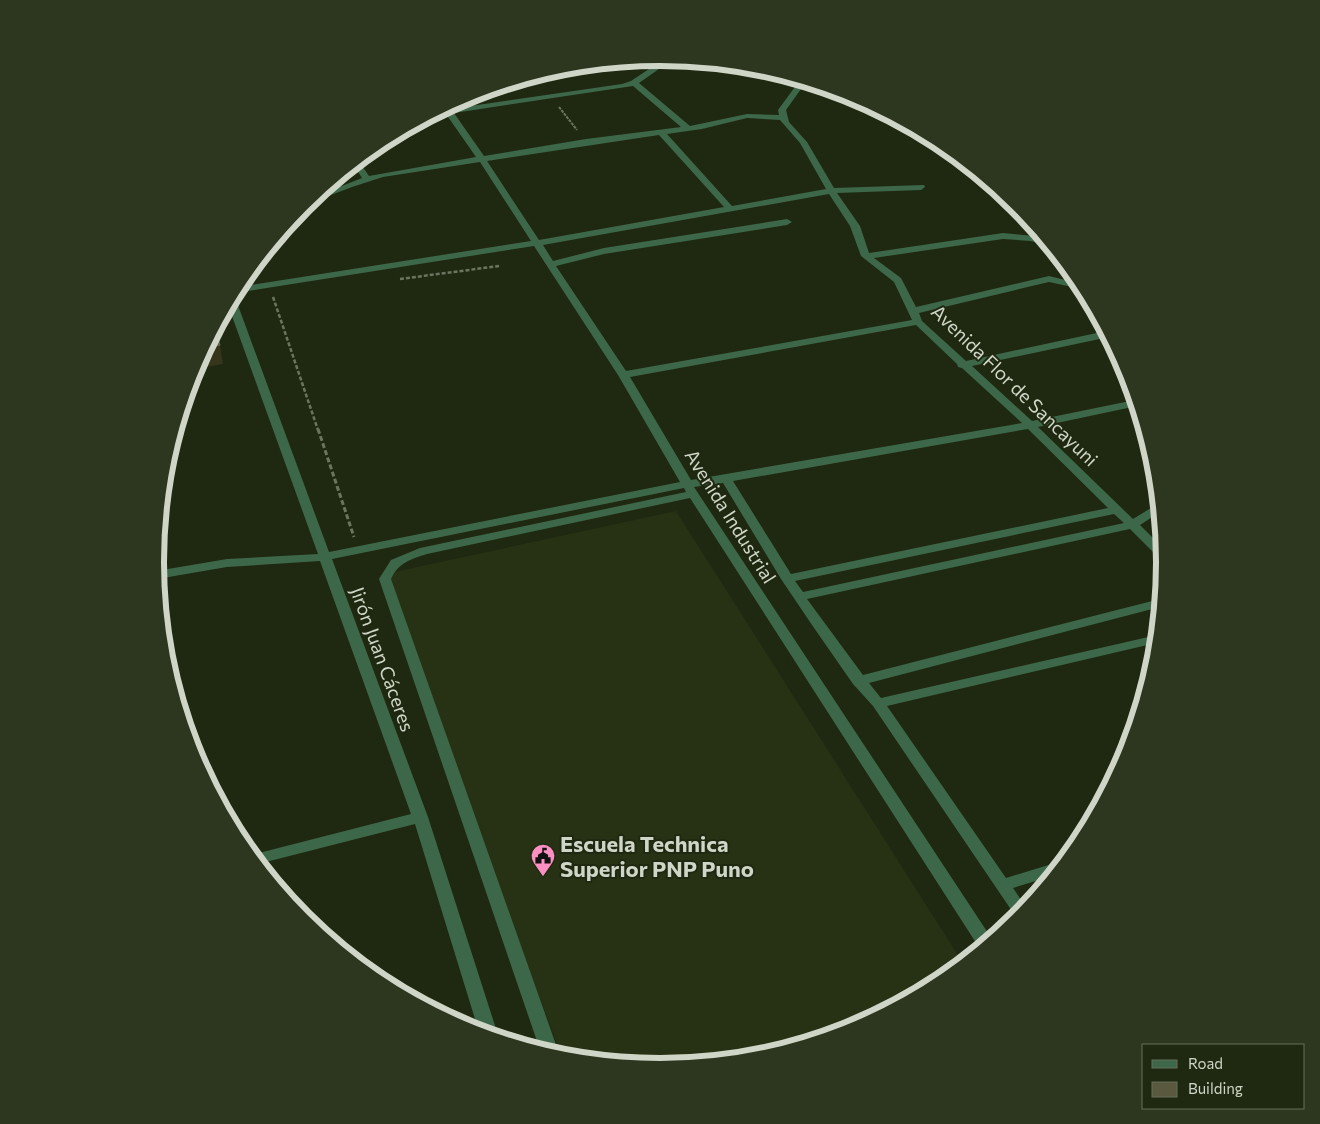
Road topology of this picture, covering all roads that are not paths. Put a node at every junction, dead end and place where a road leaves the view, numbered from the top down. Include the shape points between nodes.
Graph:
1 (659, 66) edge
2 (634, 83) junction
3 (799, 87) edge
4 (460, 108) edge
5 (449, 113) edge
6 (783, 118) junction
7 (688, 129) junction
8 (661, 132) junction
9 (482, 159) junction
10 (360, 168) edge
11 (367, 179) junction
12 (921, 187) dead end
13 (830, 191) junction
14 (326, 195) edge
15 (729, 208) junction
16 (787, 222) dead end
17 (1037, 240) edge
18 (537, 243) junction
19 (866, 256) junction
20 (551, 264) junction
21 (269, 284) junction
22 (1070, 284) edge
23 (243, 294) edge
24 (273, 296) road end
25 (235, 308) edge
26 (913, 311) junction
27 (918, 322) junction
28 (1101, 336) edge
29 (962, 365) junction
30 (623, 375) junction
31 (1129, 404) edge
32 (1030, 425) junction
33 (726, 479) junction
34 (690, 489) junction
35 (1117, 510) junction
36 (1153, 511) edge
37 (1132, 525) junction
38 (1156, 548) edge
39 (324, 557) junction
40 (164, 574) edge
41 (787, 579) junction
42 (799, 597) junction
43 (1154, 605) edge
44 (1150, 640) edge
45 (858, 681) junction
46 (878, 703) junction
47 (420, 817) junction
48 (262, 857) edge
49 (1047, 871) edge
50 (1002, 885) junction
51 (1017, 906) edge
52 (982, 939) edge
53 (486, 1026) edge
54 (547, 1044) edge

1 - 2 street
2 - 4 street
2 - 7 street
3 - 6 street via 782,110
5 - 9 street, Avenida Industrial
6 - 7 street via 747,116
6 - 13 street via 803,142
7 - 8 street
8 - 9 street
8 - 15 street
9 - 11 street
9 - 18 street, Avenida Industrial
10 - 11 street
11 - 14 street
12 - 13 street
13 - 15 street
13 - 19 street via 855,226
15 - 18 street
16 - 20 street via 604,251
17 - 19 street via 1003,236
18 - 20 street, Avenida Industrial
18 - 21 street
19 - 26 street, Avenida Flor de Sancayuni via 898,280
20 - 30 street, Avenida Industrial
21 - 23 street
21 - 24 street
22 - 26 street via 1049,279
25 - 39 street, Jirón Juan Cáceres
26 - 27 street, Avenida Flor de Sancayuni
27 - 29 street, Avenida Flor de Sancayuni
27 - 30 street
28 - 29 street
29 - 32 street, Avenida Flor de Sancayuni
30 - 34 street, Avenida Industrial
31 - 32 street
32 - 33 street
32 - 35 street, Avenida Flor de Sancayuni
33 - 34 street
33 - 41 street, Avenida Industrial
34 - 39 street
34 - 52 street, Avenida Industrial
34 - 54 street, Jirón Juan Cáceres via 424,551 401,558 389,567 385,578
35 - 37 street, Avenida Flor de Sancayuni
35 - 41 street
36 - 37 street
37 - 38 street, Avenida Flor de Sancayuni
37 - 42 street
39 - 40 street via 227,563
39 - 47 street, Jirón Juan Cáceres
41 - 42 street, Avenida Industrial
42 - 45 street, Avenida Industrial
43 - 45 street
44 - 46 street
45 - 46 street, Avenida Industrial
46 - 50 street, Avenida Industrial
47 - 48 street
47 - 53 street, Jirón Juan Cáceres
49 - 50 street
50 - 51 street, Avenida Industrial

